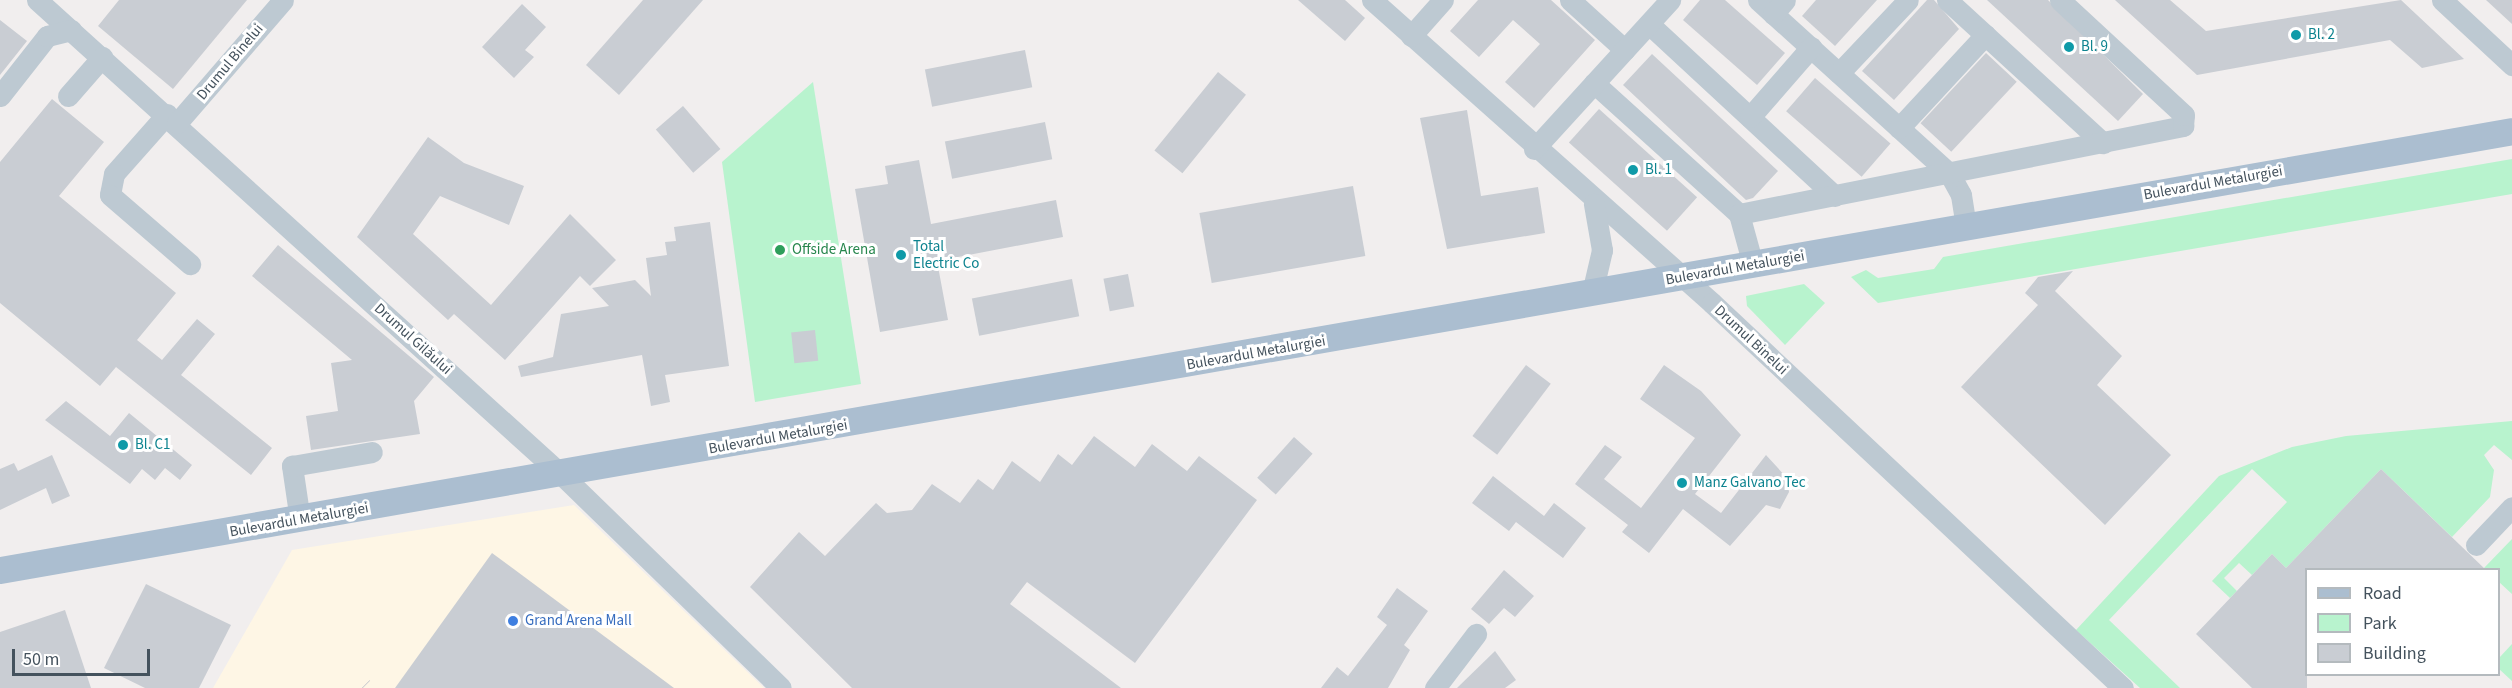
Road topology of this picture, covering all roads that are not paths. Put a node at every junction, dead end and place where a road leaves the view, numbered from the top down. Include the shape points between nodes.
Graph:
1 (37, 0) edge
2 (1372, 0) edge
3 (1443, 0) edge
4 (1570, 0) edge
5 (1670, 0) edge
6 (1908, 0) edge
7 (2060, 0) edge
8 (2442, 0) edge
9 (280, 1) edge
10 (1956, 3) edge
11 (1772, 4) edge
12 (1649, 24) junction
13 (71, 30) junction
14 (1985, 35) junction
15 (1411, 36) junction
16 (1810, 47) junction
17 (1625, 50) junction
18 (102, 57) junction
19 (2512, 65) edge
20 (1839, 74) junction
21 (1594, 83) junction
22 (0, 96) edge
23 (68, 96) dead end
24 (1750, 117) junction
25 (172, 119) junction
26 (1899, 128) junction
27 (2512, 131) edge
28 (2103, 143) junction
29 (1534, 148) junction
30 (1949, 173) junction
31 (1835, 196) junction
32 (1594, 204) junction
33 (1739, 214) junction
34 (1966, 226) junction
35 (190, 264) dead end
36 (1753, 265) junction
37 (1682, 277) junction
38 (1592, 293) junction
39 (372, 452) dead end
40 (562, 475) junction
41 (2512, 507) edge
42 (300, 520) junction
43 (2476, 545) dead end
44 (0, 570) edge
45 (1476, 634) dead end
46 (781, 688) edge
47 (1435, 688) edge
48 (2123, 688) edge

1 - 13 street, Drumul Gilăului
2 - 15 street, Drumul Binelui
3 - 15 street
4 - 17 street
5 - 12 street
6 - 20 street
7 - 28 street via 2186,121 2171,129
8 - 19 street
9 - 25 street, Drumul Binelui
10 - 14 street
11 - 16 street
12 - 17 street
12 - 24 street
13 - 18 street, Drumul Gilăului
13 - 22 street via 47,36
14 - 26 street
14 - 28 street
15 - 29 street, Drumul Binelui
16 - 20 street
16 - 24 street
17 - 21 street
18 - 23 street
18 - 25 street, Drumul Gilăului
20 - 26 street
21 - 29 street
21 - 33 street
24 - 31 street
25 - 35 street, Drumul Binelui via 114,174 110,195
25 - 40 street, Drumul Gilăului
26 - 30 street
27 - 34 main road, Bulevardul Metalurgiei
28 - 30 street
29 - 32 street, Drumul Binelui
30 - 31 street
30 - 34 street via 1961,195
31 - 33 street
32 - 37 street, Drumul Binelui
32 - 38 street via 1602,250
33 - 36 street
34 - 36 main road, Bulevardul Metalurgiei
36 - 37 main road, Bulevardul Metalurgiei
37 - 38 main road, Bulevardul Metalurgiei
37 - 48 street, Drumul Binelui
38 - 40 main road, Bulevardul Metalurgiei
39 - 42 street via 292,466
40 - 42 main road, Bulevardul Metalurgiei
40 - 46 street, Drumul Gilăului
41 - 43 street
42 - 44 main road, Bulevardul Metalurgiei
45 - 47 street

